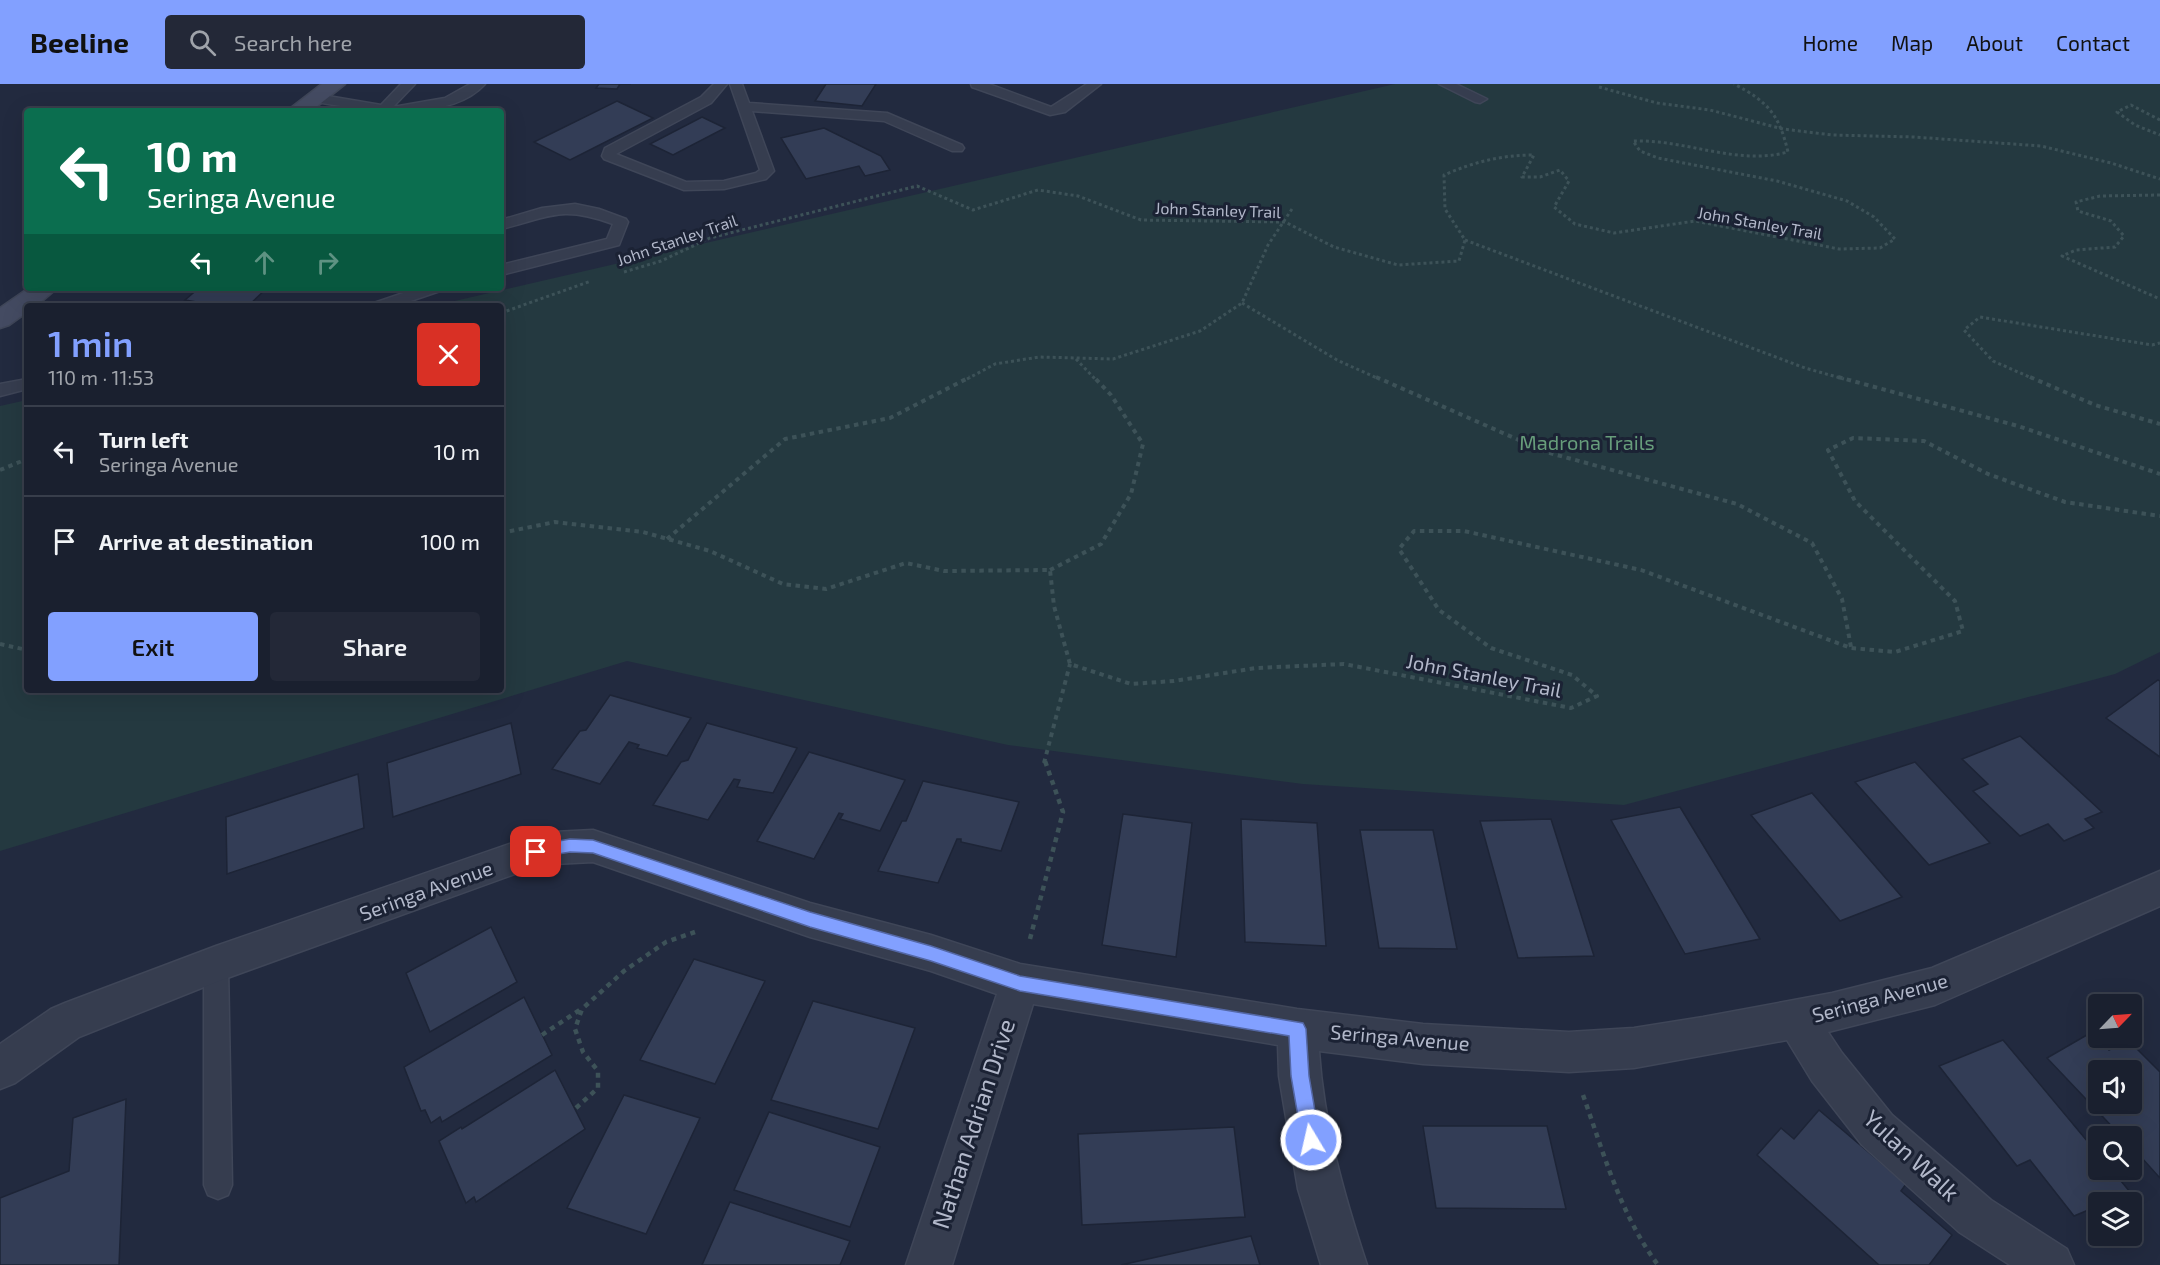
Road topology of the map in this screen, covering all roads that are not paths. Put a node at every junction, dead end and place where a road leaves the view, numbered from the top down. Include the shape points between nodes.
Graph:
1 (335, 84) edge
2 (409, 84) edge
3 (479, 84) edge
4 (721, 84) edge
5 (735, 84) edge
6 (977, 84) edge
7 (1095, 84) edge
8 (1445, 84) edge
9 (316, 98) junction
10 (1480, 99) dead end
11 (742, 106) junction
12 (301, 108) edge
13 (368, 108) edge
14 (385, 108) edge
15 (412, 108) edge
16 (957, 148) dead end
17 (504, 224) edge
18 (504, 269) edge
19 (41, 291) edge
20 (425, 291) edge
21 (389, 303) edge
22 (1, 319) edge
23 (24, 385) edge
24 (0, 390) edge
25 (2160, 888) edge
26 (216, 964) junction
27 (1020, 984) junction
28 (1797, 1019) junction
29 (1297, 1029) junction
30 (0, 1069) edge
31 (218, 1185) dead end
32 (929, 1265) edge
33 (1344, 1265) edge
34 (2051, 1265) edge

1 - 9 main road
2 - 14 lane
3 - 15 lane via 449,101
4 - 11 lane via 706,100 610,151 609,156 684,186 724,185 761,176 767,171
5 - 11 lane
6 - 7 lane via 1050,111 1060,109
8 - 10 lane
9 - 12 main road
9 - 13 lane
11 - 16 lane via 887,117
17 - 18 lane via 549,212 583,209 621,222 614,242
19 - 22 main road
20 - 21 lane
23 - 24 lane
25 - 28 street, Seringa Avenue via 1935,986
26 - 27 street, Seringa Avenue via 483,871 518,855 570,845 593,846 810,920 931,953
26 - 30 street, Seringa Avenue via 65,1023
26 - 31 lane
27 - 29 street, Seringa Avenue
27 - 32 street, Nathan Adrian Drive
28 - 29 street, Seringa Avenue via 1634,1048 1569,1052 1423,1044
28 - 34 street, Yulan Walk via 1827,1067 1877,1130 1976,1216
29 - 33 street via 1300,1076 1318,1177

